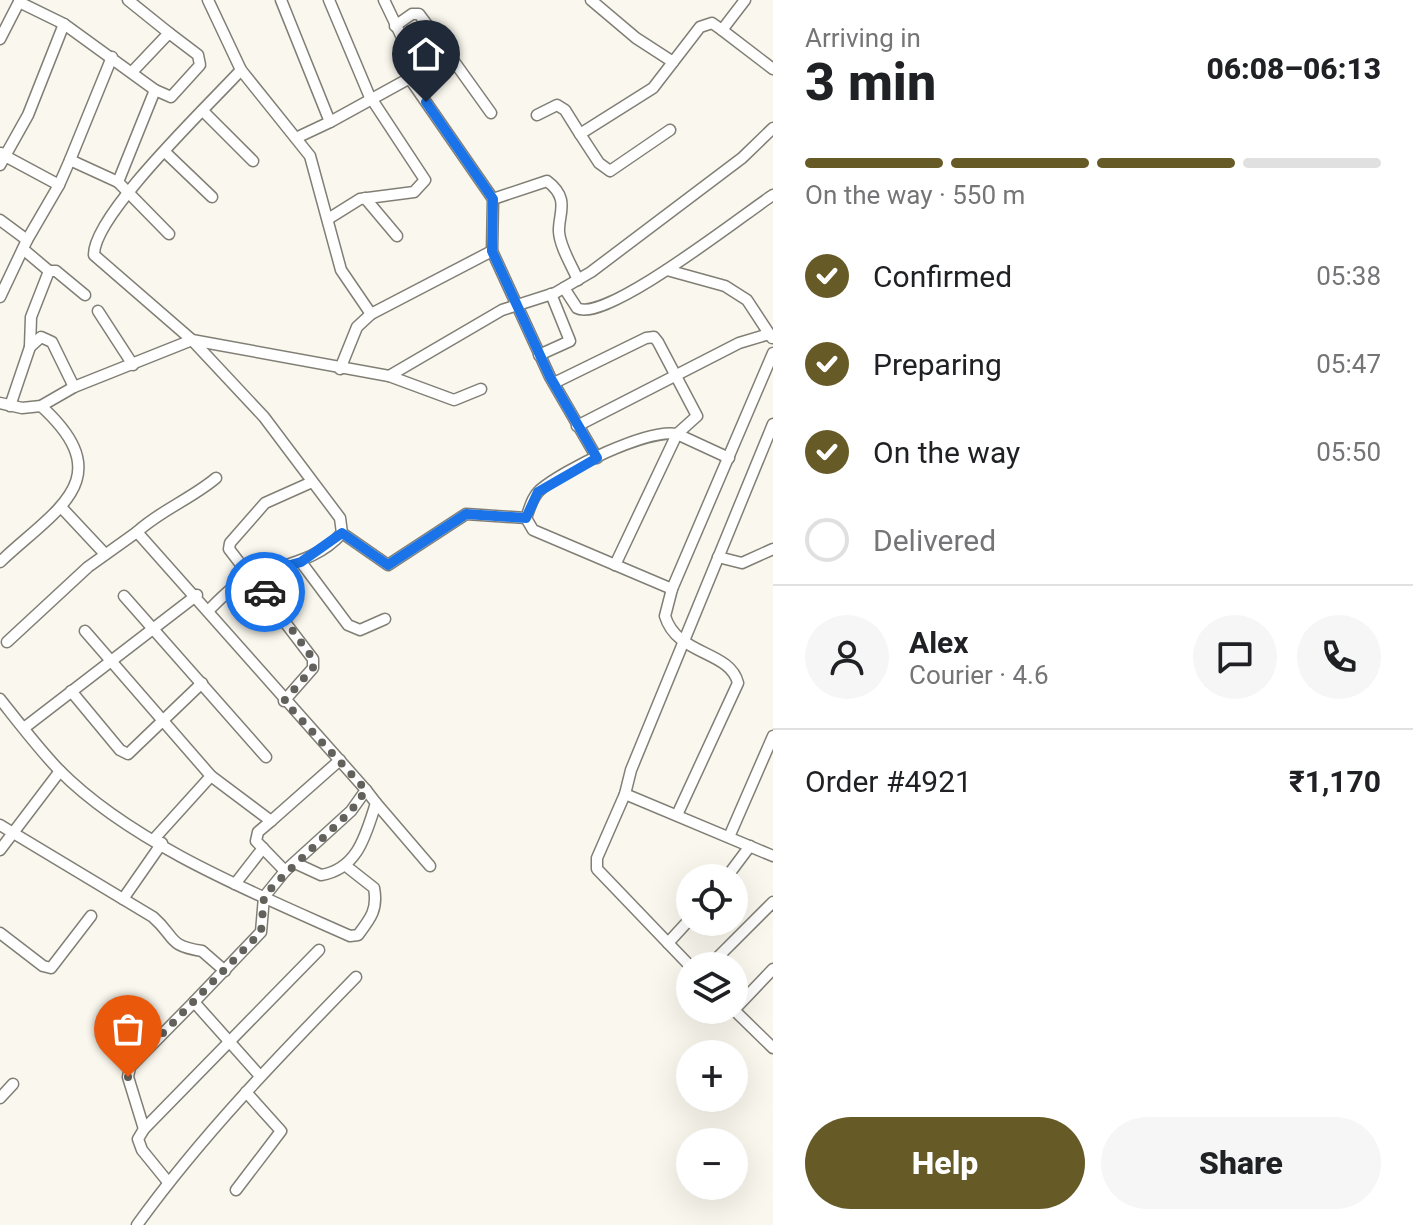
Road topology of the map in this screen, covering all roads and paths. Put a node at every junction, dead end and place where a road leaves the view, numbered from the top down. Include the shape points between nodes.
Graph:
1 (128, 0) edge
2 (208, 0) edge
3 (281, 0) edge
4 (329, 0) edge
5 (384, 0) edge
6 (591, 0) edge
7 (745, 0) edge
8 (20, 1) edge
9 (64, 24) junction
10 (395, 26) junction
11 (722, 30) junction
12 (169, 33) junction
13 (0, 39) edge
14 (773, 50) edge
15 (448, 53) junction
16 (112, 57) junction
17 (673, 62) junction
18 (770, 66) edge
19 (241, 70) junction
20 (132, 72) junction
21 (414, 76) junction
22 (155, 90) junction
23 (373, 102) junction
24 (203, 111) junction
25 (491, 113) dead end
26 (537, 115) dead end
27 (330, 122) junction
28 (773, 128) edge
29 (670, 130) dead end
30 (580, 134) junction
31 (296, 138) junction
32 (165, 152) junction
33 (2, 158) edge
34 (70, 160) junction
35 (253, 161) dead end
36 (118, 182) junction
37 (59, 185) junction
38 (128, 192) junction
39 (773, 195) edge
40 (212, 197) dead end
41 (365, 198) junction
42 (493, 199) junction
43 (328, 219) junction
44 (0, 220) edge
45 (169, 234) dead end
46 (397, 236) dead end
47 (25, 244) junction
48 (492, 251) junction
49 (667, 270) junction
50 (49, 271) junction
51 (578, 280) junction
52 (564, 288) junction
53 (551, 294) junction
54 (85, 295) dead end
55 (0, 297) edge
56 (515, 306) junction
57 (98, 311) dead end
58 (371, 314) junction
59 (771, 337) edge
60 (192, 340) junction
61 (30, 347) junction
62 (773, 353) edge
63 (539, 355) junction
64 (133, 365) junction
65 (340, 369) junction
66 (676, 375) junction
67 (389, 376) junction
68 (554, 383) junction
69 (74, 387) junction
70 (481, 389) dead end
71 (5, 405) edge
72 (41, 406) junction
73 (773, 424) edge
74 (577, 426) junction
75 (677, 434) junction
76 (597, 458) junction
77 (729, 458) junction
78 (216, 478) dead end
79 (312, 482) junction
80 (61, 507) junction
81 (526, 518) junction
82 (137, 532) junction
83 (342, 533) junction
84 (773, 549) edge
85 (105, 554) junction
86 (718, 557) junction
87 (0, 562) edge
88 (301, 562) junction
89 (615, 565) junction
90 (253, 576) junction
91 (672, 589) junction
92 (197, 595) junction
93 (124, 596) dead end
94 (209, 610) junction
95 (385, 619) dead end
96 (152, 626) junction
97 (85, 631) dead end
98 (7, 642) dead end
99 (682, 643) junction
100 (110, 660) junction
101 (202, 683) junction
102 (71, 691) junction
103 (0, 699) edge
104 (284, 701) junction
105 (164, 719) junction
106 (24, 728) junction
107 (773, 736) edge
108 (266, 757) dead end
109 (340, 760) junction
110 (60, 771) junction
111 (211, 776) junction
112 (366, 790) junction
113 (625, 794) junction
114 (376, 803) junction
115 (677, 815) junction
116 (271, 821) junction
117 (0, 825) edge
118 (13, 833) junction
119 (729, 837) junction
120 (158, 841) junction
121 (750, 846) junction
122 (263, 848) junction
123 (0, 850) edge
124 (772, 853) edge
125 (295, 863) junction
126 (736, 864) edge
127 (346, 866) junction
128 (430, 866) dead end
129 (285, 871) junction
130 (235, 884) junction
131 (264, 897) junction
132 (123, 899) junction
133 (773, 902) edge
134 (91, 916) dead end
135 (0, 933) edge
136 (676, 934) edge
137 (668, 943) junction
138 (319, 950) dead end
139 (677, 952) edge
140 (723, 952) edge
141 (773, 969) edge
142 (225, 971) junction
143 (356, 977) dead end
144 (748, 995) edge
145 (194, 1002) junction
146 (748, 1022) edge
147 (230, 1040) junction
148 (771, 1042) edge
149 (260, 1076) junction
150 (13, 1084) dead end
151 (246, 1092) junction
152 (0, 1098) edge
153 (144, 1129) junction
154 (168, 1182) junction
155 (236, 1190) dead end
156 (137, 1225) edge

1 - 12 street
2 - 19 street
3 - 27 street
4 - 23 street
5 - 10 street
6 - 17 street
7 - 11 street
8 - 9 street
8 - 13 street
9 - 16 street
9 - 33 street via 28,115
10 - 15 street via 419,14
10 - 21 street
11 - 17 street via 705,23
11 - 18 street
12 - 20 street
12 - 22 street via 198,55 200,65 171,97
14 - 18 street
15 - 21 street
15 - 25 street
16 - 20 street
16 - 34 street
17 - 30 street via 653,88
19 - 24 street
19 - 31 street
20 - 22 street
21 - 23 street
21 - 42 street
22 - 36 street
23 - 27 street
23 - 41 street via 425,180 414,192
24 - 32 street
24 - 35 street
26 - 30 street via 557,105
27 - 31 street
28 - 51 street via 660,223
29 - 30 street via 610,171
31 - 43 street via 310,156
32 - 38 street
32 - 40 street
33 - 37 street
34 - 36 street
34 - 37 street
36 - 38 street
37 - 47 street
38 - 45 street
38 - 60 street via 94,255
39 - 49 street
41 - 43 street
41 - 46 street
42 - 48 street
42 - 51 street via 547,181 553,186 563,207 558,230
43 - 58 street via 341,270
44 - 47 street
47 - 50 street
47 - 55 street
48 - 56 street
48 - 58 street
49 - 52 street via 588,312 577,308
49 - 59 street via 725,286 747,300
50 - 54 street
50 - 61 street via 31,317
51 - 52 street
52 - 53 street
53 - 56 street
53 - 63 street via 570,341
56 - 63 street
56 - 67 street
57 - 64 street
58 - 65 street via 352,335
59 - 66 street via 749,339
60 - 64 street
60 - 65 street
60 - 79 street via 264,417
61 - 69 street via 46,338
61 - 71 street
62 - 77 street
63 - 68 street
64 - 69 street
65 - 67 street
66 - 68 street via 654,337
66 - 74 street
66 - 75 street via 697,416
67 - 70 street via 454,400
68 - 74 street
69 - 72 street
71 - 72 street
72 - 80 street via 76,447 80,476 75,492
73 - 86 street
74 - 76 street
75 - 76 street via 658,433
75 - 77 street
75 - 89 street
76 - 81 street via 538,492
77 - 91 street
78 - 82 street
79 - 83 street via 340,518
79 - 90 street via 265,503 230,543 232,556
80 - 85 street
80 - 87 street
81 - 83 street via 466,514 388,565
81 - 89 street via 533,530
82 - 85 street
82 - 92 street
83 - 88 street
84 - 86 street via 742,563
85 - 98 street
86 - 99 street
88 - 90 street
88 - 95 street via 348,625 360,630
89 - 91 street
90 - 94 street
90 - 104 street via 313,659 313,668
91 - 99 street via 665,616
92 - 94 street
92 - 96 street
93 - 96 street
94 - 104 street
96 - 100 street
96 - 101 street
97 - 100 street
99 - 113 street
99 - 115 street via 728,665 738,683
100 - 102 street
100 - 105 street
101 - 105 street
101 - 108 street
102 - 105 street via 125,754
102 - 106 street
103 - 106 street
104 - 109 street
105 - 111 street
106 - 110 street
107 - 119 street
109 - 112 street
109 - 116 street
110 - 118 street
110 - 120 street
111 - 116 street
111 - 120 street
112 - 114 street
112 - 125 street
113 - 115 street
113 - 137 street via 597,869
114 - 127 street via 365,840
114 - 128 street
115 - 119 street
116 - 122 street via 256,836
117 - 118 street
118 - 123 street
118 - 132 street
119 - 121 street
120 - 130 street
120 - 132 street
121 - 124 street
121 - 126 street
122 - 129 street
122 - 130 street
125 - 127 street via 321,875
125 - 129 street
127 - 131 street via 374,888 377,903 358,935
129 - 131 street
130 - 131 street
131 - 142 street via 261,932
132 - 142 street via 153,917 173,942 202,951
133 - 140 street
134 - 135 street via 51,968
136 - 137 street
137 - 139 street
138 - 147 street
141 - 144 street
142 - 145 street
143 - 149 street
145 - 147 street
145 - 153 street via 130,1067 128,1077
146 - 148 street
147 - 149 street
147 - 153 street
149 - 151 street
150 - 152 street
151 - 154 street
151 - 155 street via 281,1131
153 - 154 street via 138,1139 142,1150
154 - 156 street

